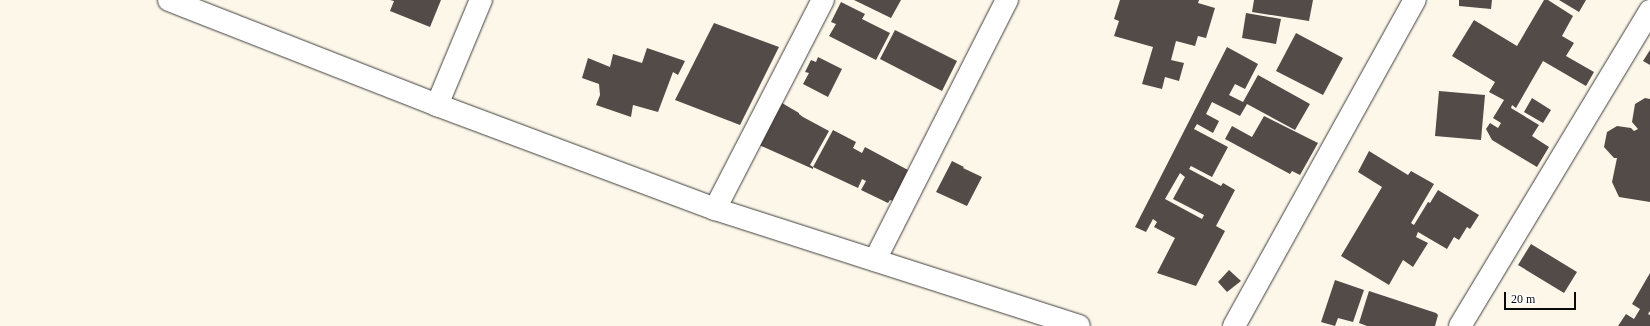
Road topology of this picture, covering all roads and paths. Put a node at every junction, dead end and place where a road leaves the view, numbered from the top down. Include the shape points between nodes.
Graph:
1 (169, 0) edge
2 (481, 0) edge
3 (824, 0) edge
4 (1008, 0) edge
5 (1415, 0) edge
6 (213, 8) edge
7 (1650, 11) edge
8 (437, 105) junction
9 (715, 209) junction
10 (875, 260) junction
11 (1079, 326) edge
12 (1234, 326) edge
13 (1460, 326) edge

1 - 6 street
2 - 8 street
3 - 9 street
4 - 10 street
5 - 12 street
6 - 8 street
7 - 13 street
8 - 9 street
9 - 10 street
10 - 11 street

